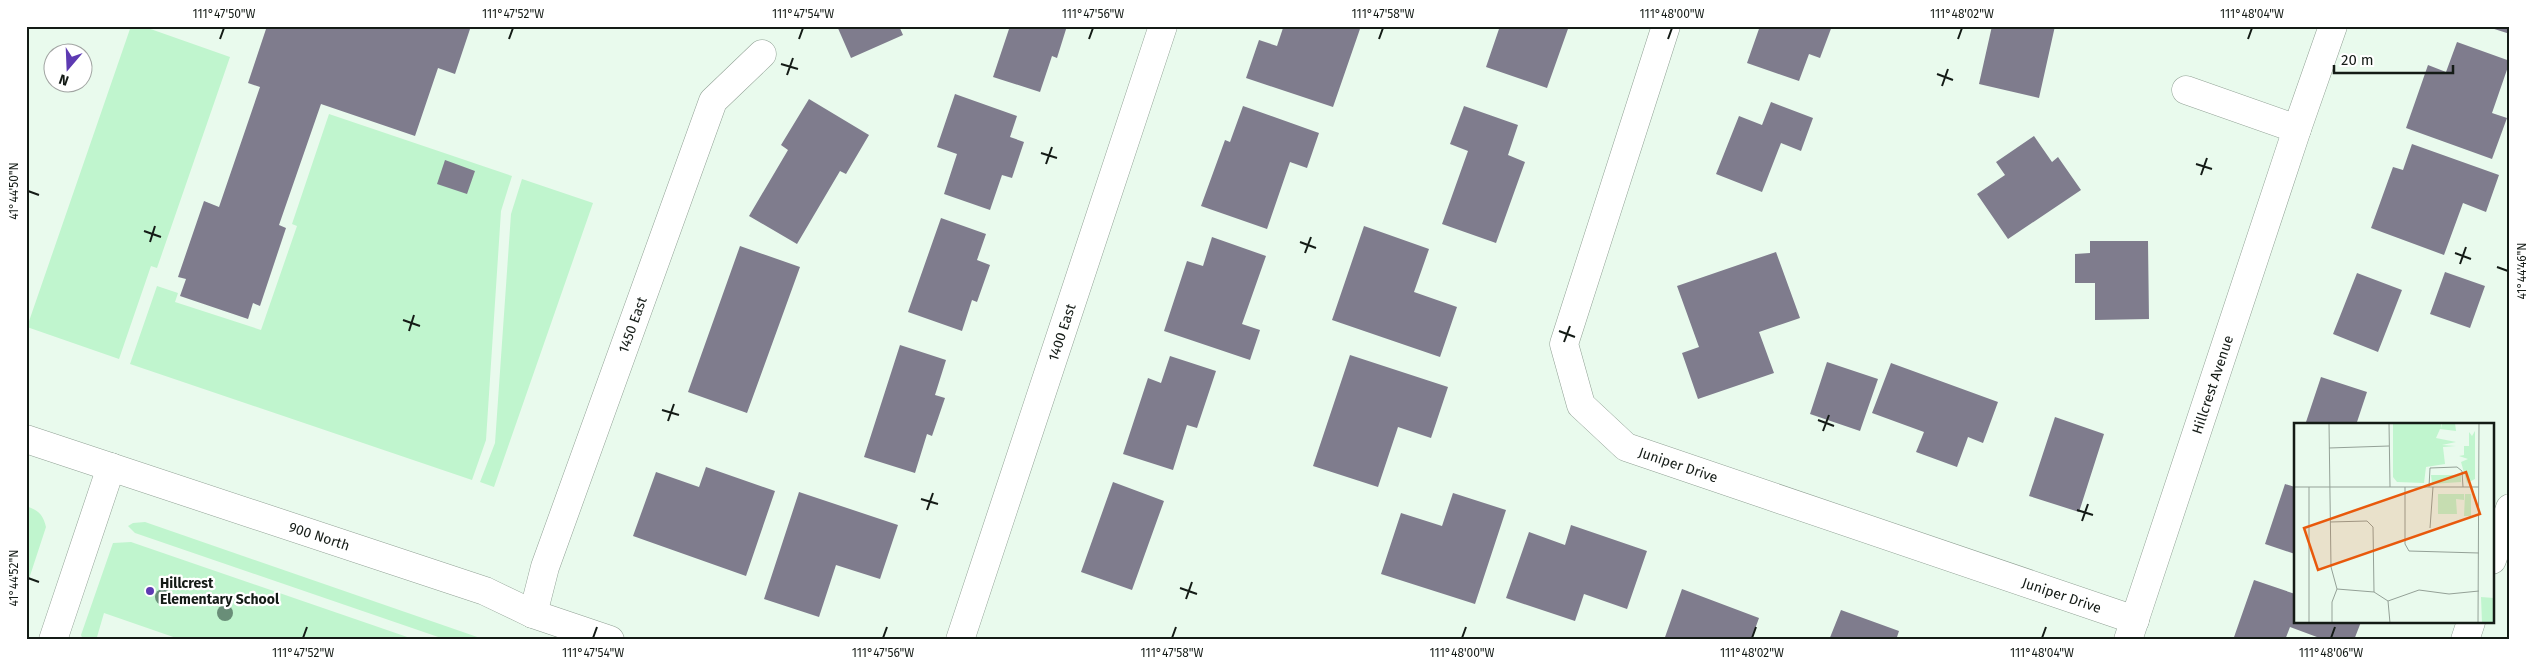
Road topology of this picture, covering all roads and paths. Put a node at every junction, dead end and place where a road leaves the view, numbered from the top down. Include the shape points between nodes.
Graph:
1 (1163, 26) edge
2 (1666, 26) edge
3 (2333, 26) edge
4 (762, 54) dead end
5 (2186, 90) dead end
6 (2297, 129) junction
7 (26, 439) edge
8 (111, 467) junction
9 (2510, 508) edge
10 (2494, 554) edge
11 (533, 614) junction
12 (2470, 624) edge
13 (2132, 630) edge
14 (596, 637) edge
15 (53, 640) edge
16 (960, 640) edge
17 (2465, 640) edge

1 - 16 street, 1400 East
2 - 13 street, Juniper Drive via 1564,344 1581,405 1626,447
3 - 6 street, Hillcrest Avenue
4 - 11 street, 1450 East via 713,101 545,567
5 - 6 street
6 - 13 street, Hillcrest Avenue
7 - 8 street, 900 North
8 - 11 street, 900 North via 485,591
8 - 15 street
9 - 10 street
11 - 14 street, 900 North
12 - 17 street

